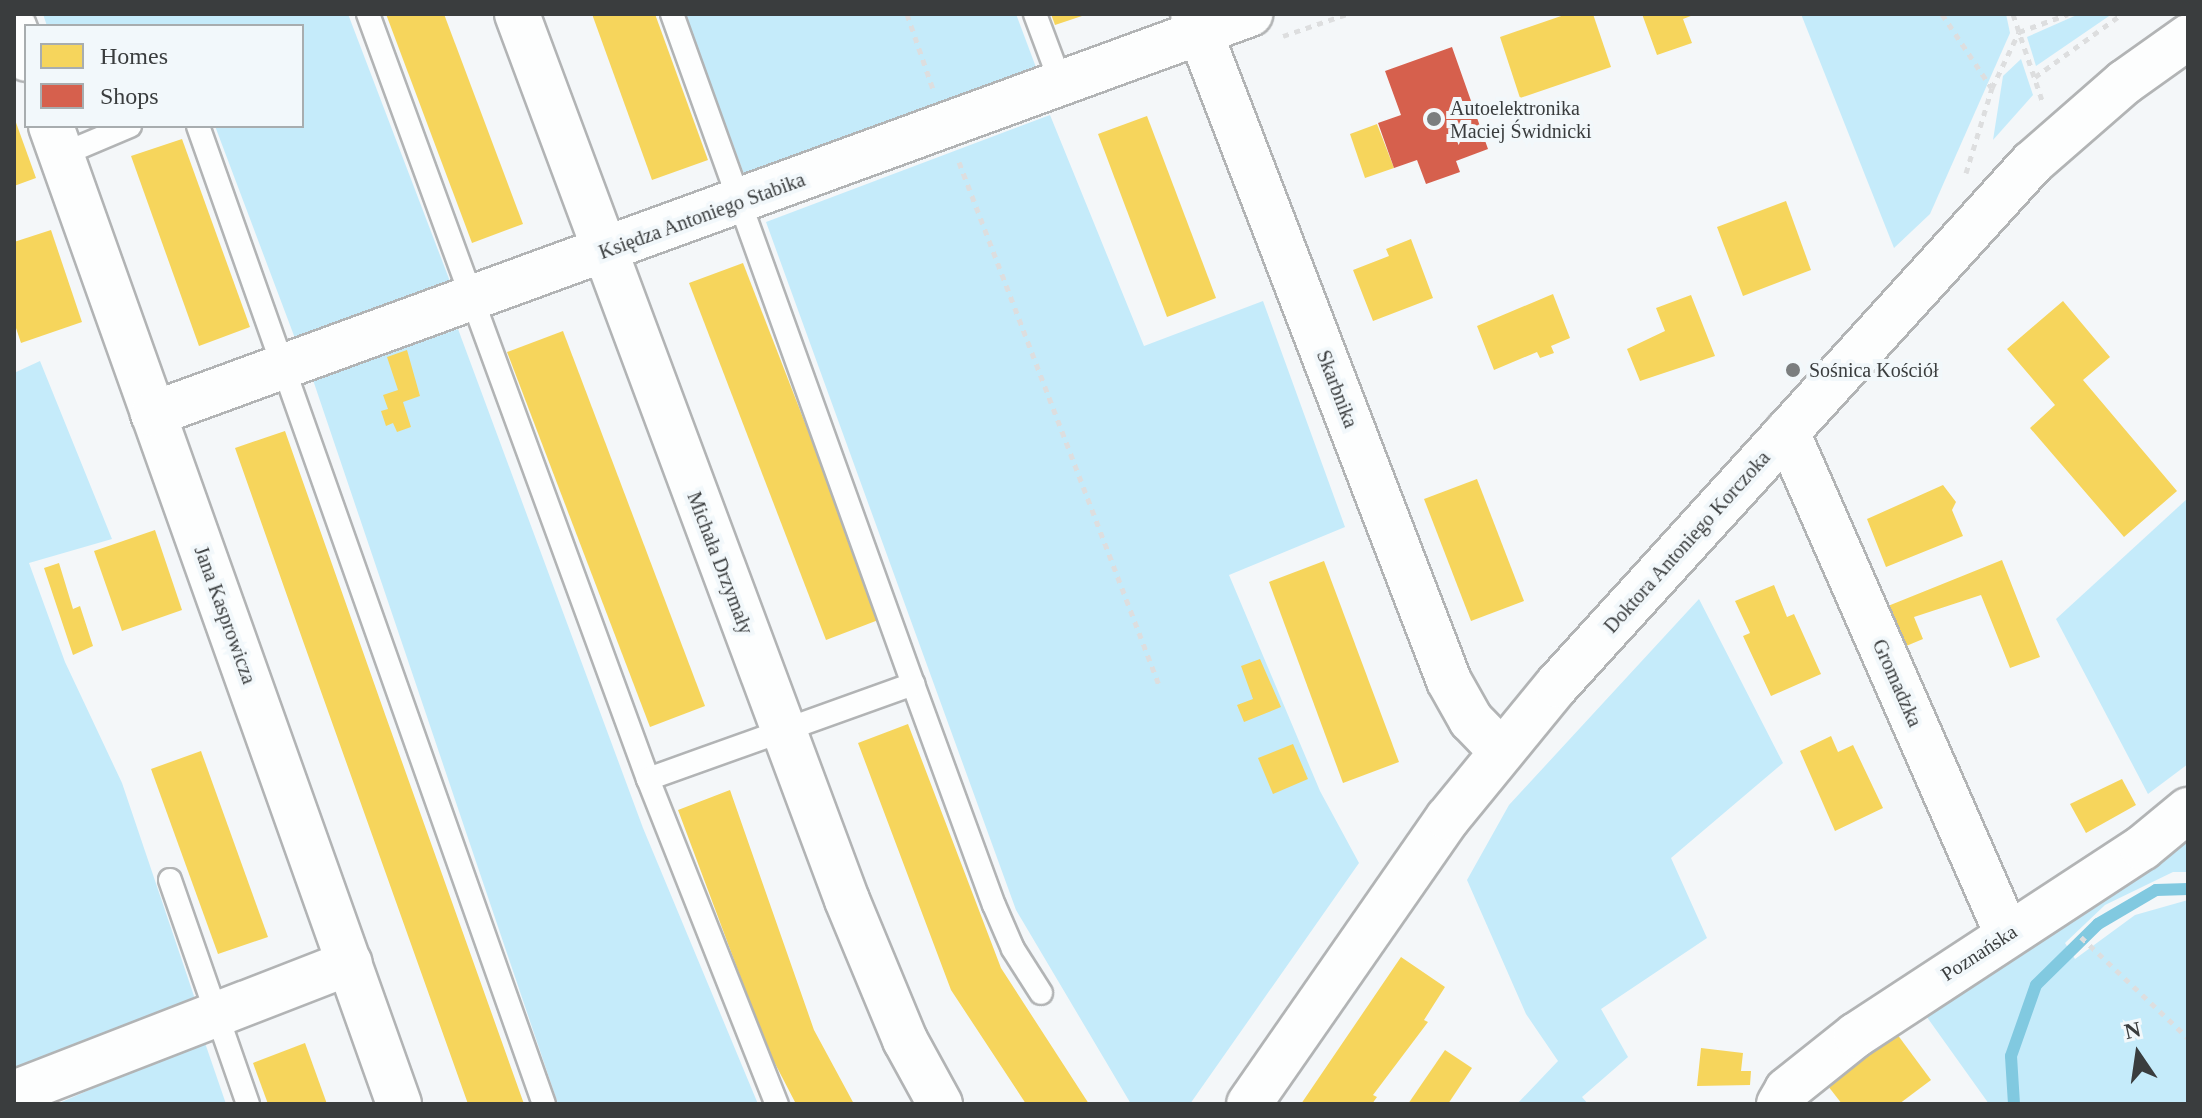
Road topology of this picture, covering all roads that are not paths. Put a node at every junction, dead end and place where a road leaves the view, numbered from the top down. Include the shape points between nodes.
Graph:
1 (368, 14) edge
2 (517, 14) edge
3 (672, 14) edge
4 (1035, 14) edge
5 (1250, 14) edge
6 (1197, 23) edge
7 (14, 27) edge
8 (2188, 37) edge
9 (24, 54) edge
10 (1061, 83) junction
11 (119, 128) edge
12 (199, 128) edge
13 (56, 140) edge
14 (740, 202) junction
15 (604, 253) junction
16 (472, 300) junction
17 (285, 367) junction
18 (153, 414) junction
19 (1787, 432) junction
20 (913, 684) junction
21 (784, 731) junction
22 (1501, 751) junction
23 (648, 779) junction
24 (2188, 810) edge
25 (170, 880) dead end
26 (2007, 934) junction
27 (350, 963) junction
28 (1041, 993) dead end
29 (217, 1014) junction
30 (14, 1093) edge
31 (248, 1104) edge
32 (399, 1104) edge
33 (544, 1104) edge
34 (777, 1104) edge
35 (940, 1104) edge
36 (1249, 1104) edge
37 (1779, 1104) edge

1 - 16 lane
2 - 15 street, Michała Drzymały
3 - 14 lane
4 - 10 lane
5 - 6 street, Księdza Antoniego Stabika
6 - 10 street, Księdza Antoniego Stabika
6 - 22 street, Skarbnika via 1449,681 1471,720
7 - 9 street
8 - 19 street, Doktora Antoniego Korczoka via 2125,82 2032,163
10 - 14 street, Księdza Antoniego Stabika
11 - 13 lane
12 - 17 lane
13 - 18 street, Jana Kasprowicza
14 - 15 street, Księdza Antoniego Stabika
14 - 20 lane
15 - 16 street, Księdza Antoniego Stabika
15 - 21 street, Michała Drzymały
16 - 17 street, Księdza Antoniego Stabika
16 - 23 lane
17 - 18 street, Księdza Antoniego Stabika
17 - 33 lane
18 - 27 street, Jana Kasprowicza
19 - 22 street, Doktora Antoniego Korczoka
19 - 26 street, Gromadzka
20 - 21 lane
20 - 28 lane via 994,905
21 - 23 lane
21 - 35 street, Michała Drzymały via 905,1040
22 - 36 street, Doktora Antoniego Korczoka via 1448,818
23 - 34 lane
24 - 26 street, Poznańska via 2142,848
25 - 29 lane
26 - 37 street, Poznańska via 1856,1035 1787,1090
27 - 29 street
27 - 32 street, Jana Kasprowicza
29 - 30 street
29 - 31 lane

